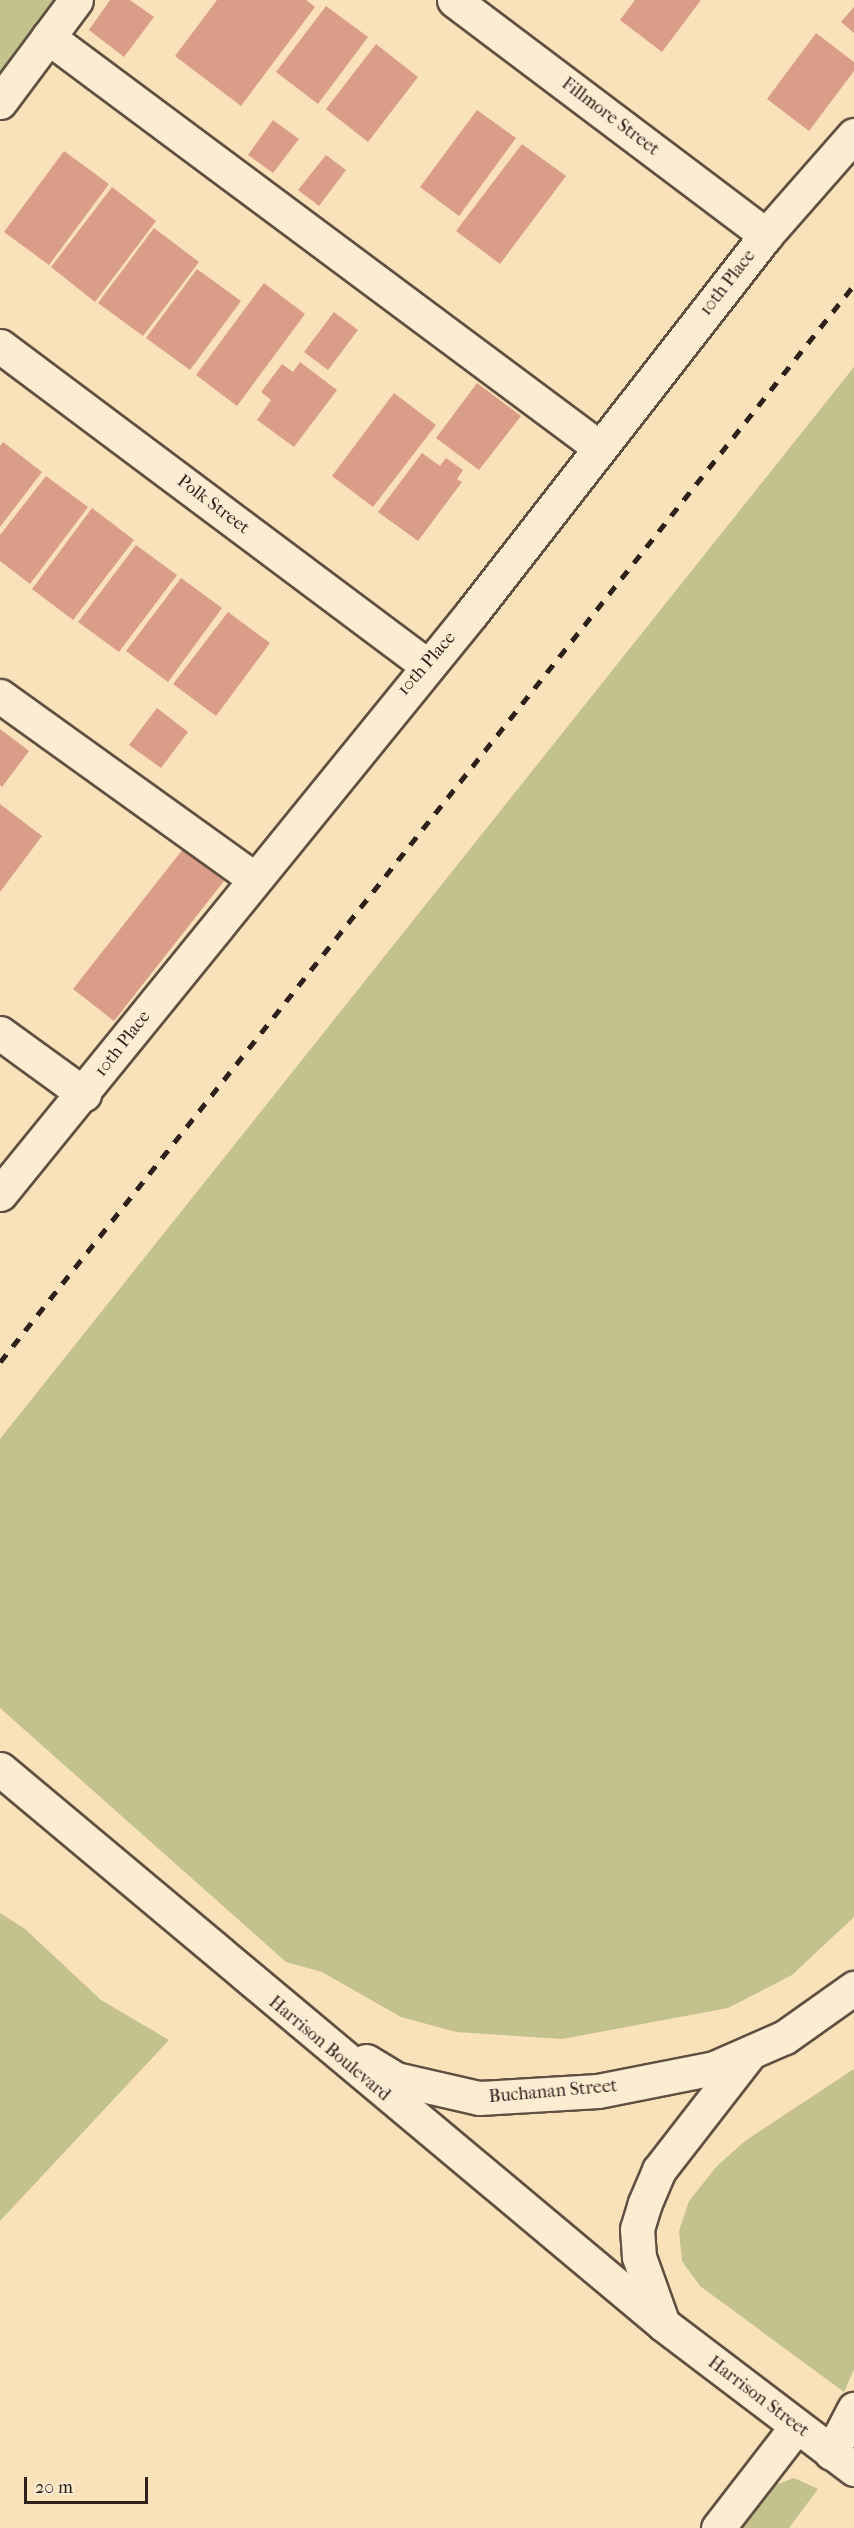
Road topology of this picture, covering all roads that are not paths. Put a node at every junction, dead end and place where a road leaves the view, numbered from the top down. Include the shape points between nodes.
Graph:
1 (76, 0) edge
2 (454, 0) edge
3 (48, 37) junction
4 (0, 102) edge
5 (854, 135) edge
6 (766, 235) junction
7 (0, 346) edge
8 (600, 448) junction
9 (425, 664) junction
10 (0, 696) edge
11 (253, 878) junction
12 (0, 1033) edge
13 (84, 1094) junction
14 (0, 1194) edge
15 (0, 1769) edge
16 (854, 1988) edge
17 (285, 2012) junction
18 (750, 2052) junction
19 (663, 2324) junction
20 (854, 2409) edge
21 (796, 2427) junction
22 (842, 2461) edge
23 (718, 2528) edge

1 - 3 street
2 - 6 street, Fillmore Street
3 - 4 street
3 - 8 street
5 - 6 street, 10th Place
6 - 8 street, 10th Place
7 - 9 street, Polk Street
8 - 9 street, 10th Place
9 - 11 street, 10th Place
10 - 11 street
11 - 13 street, 10th Place
12 - 13 street
13 - 14 street, 10th Place
15 - 17 street, Harrison Boulevard
16 - 18 street, Buchanan Street via 785,2037
17 - 18 street, Buchanan Street via 396,2079 479,2098 598,2091 714,2068
17 - 19 street, Harrison Boulevard
18 - 19 street via 659,2170 645,2203 638,2229 639,2257
19 - 21 street, Harrison Street
20 - 22 street
21 - 22 street, Harrison Street
21 - 23 street

